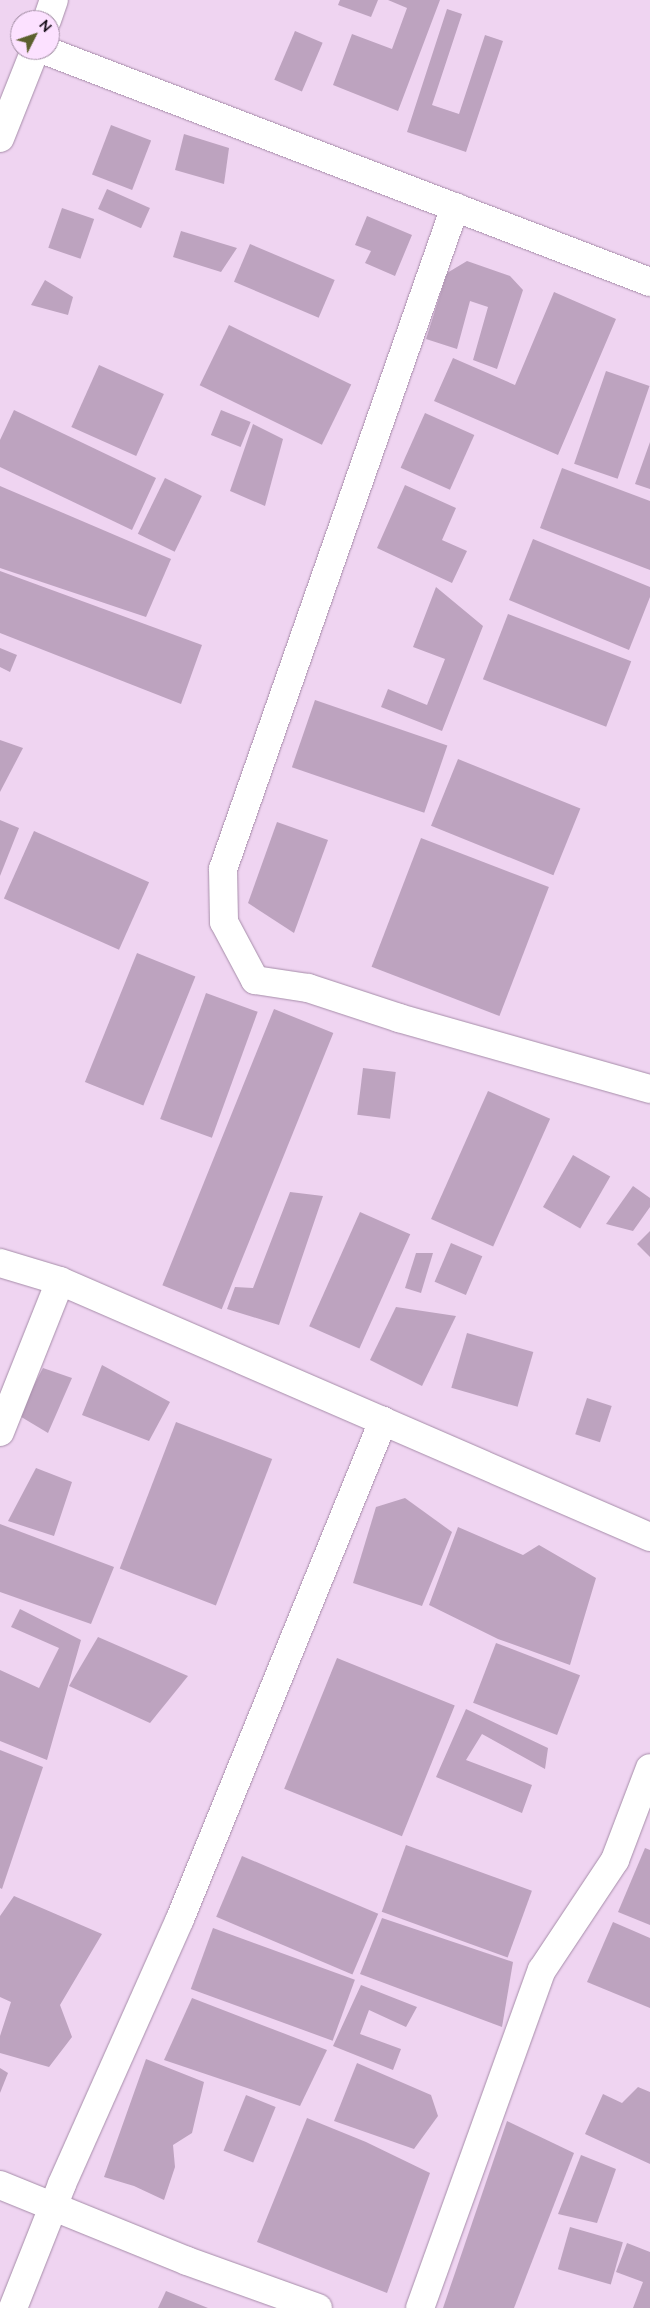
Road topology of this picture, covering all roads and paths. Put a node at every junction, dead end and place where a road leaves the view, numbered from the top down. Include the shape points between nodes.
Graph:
1 (60, 56) edge
2 (31, 60) edge
3 (0, 138) edge
4 (455, 207) junction
5 (650, 282) edge
6 (650, 1090) edge
7 (0, 1264) edge
8 (60, 1281) junction
9 (382, 1421) junction
10 (0, 1432) edge
11 (650, 1537) edge
12 (650, 1768) edge
13 (0, 2184) edge
14 (53, 2206) junction
15 (13, 2308) edge
16 (318, 2308) edge
17 (420, 2308) edge

1 - 4 main road
2 - 3 main road
4 - 5 main road
4 - 6 main road via 223,868 224,922 255,980 308,988 399,1018
7 - 8 main road
8 - 9 main road
8 - 10 main road
9 - 11 main road
9 - 14 main road via 180,1918
12 - 17 main road via 615,1860 542,1970
13 - 14 main road
14 - 15 main road
14 - 16 main road via 187,2262

